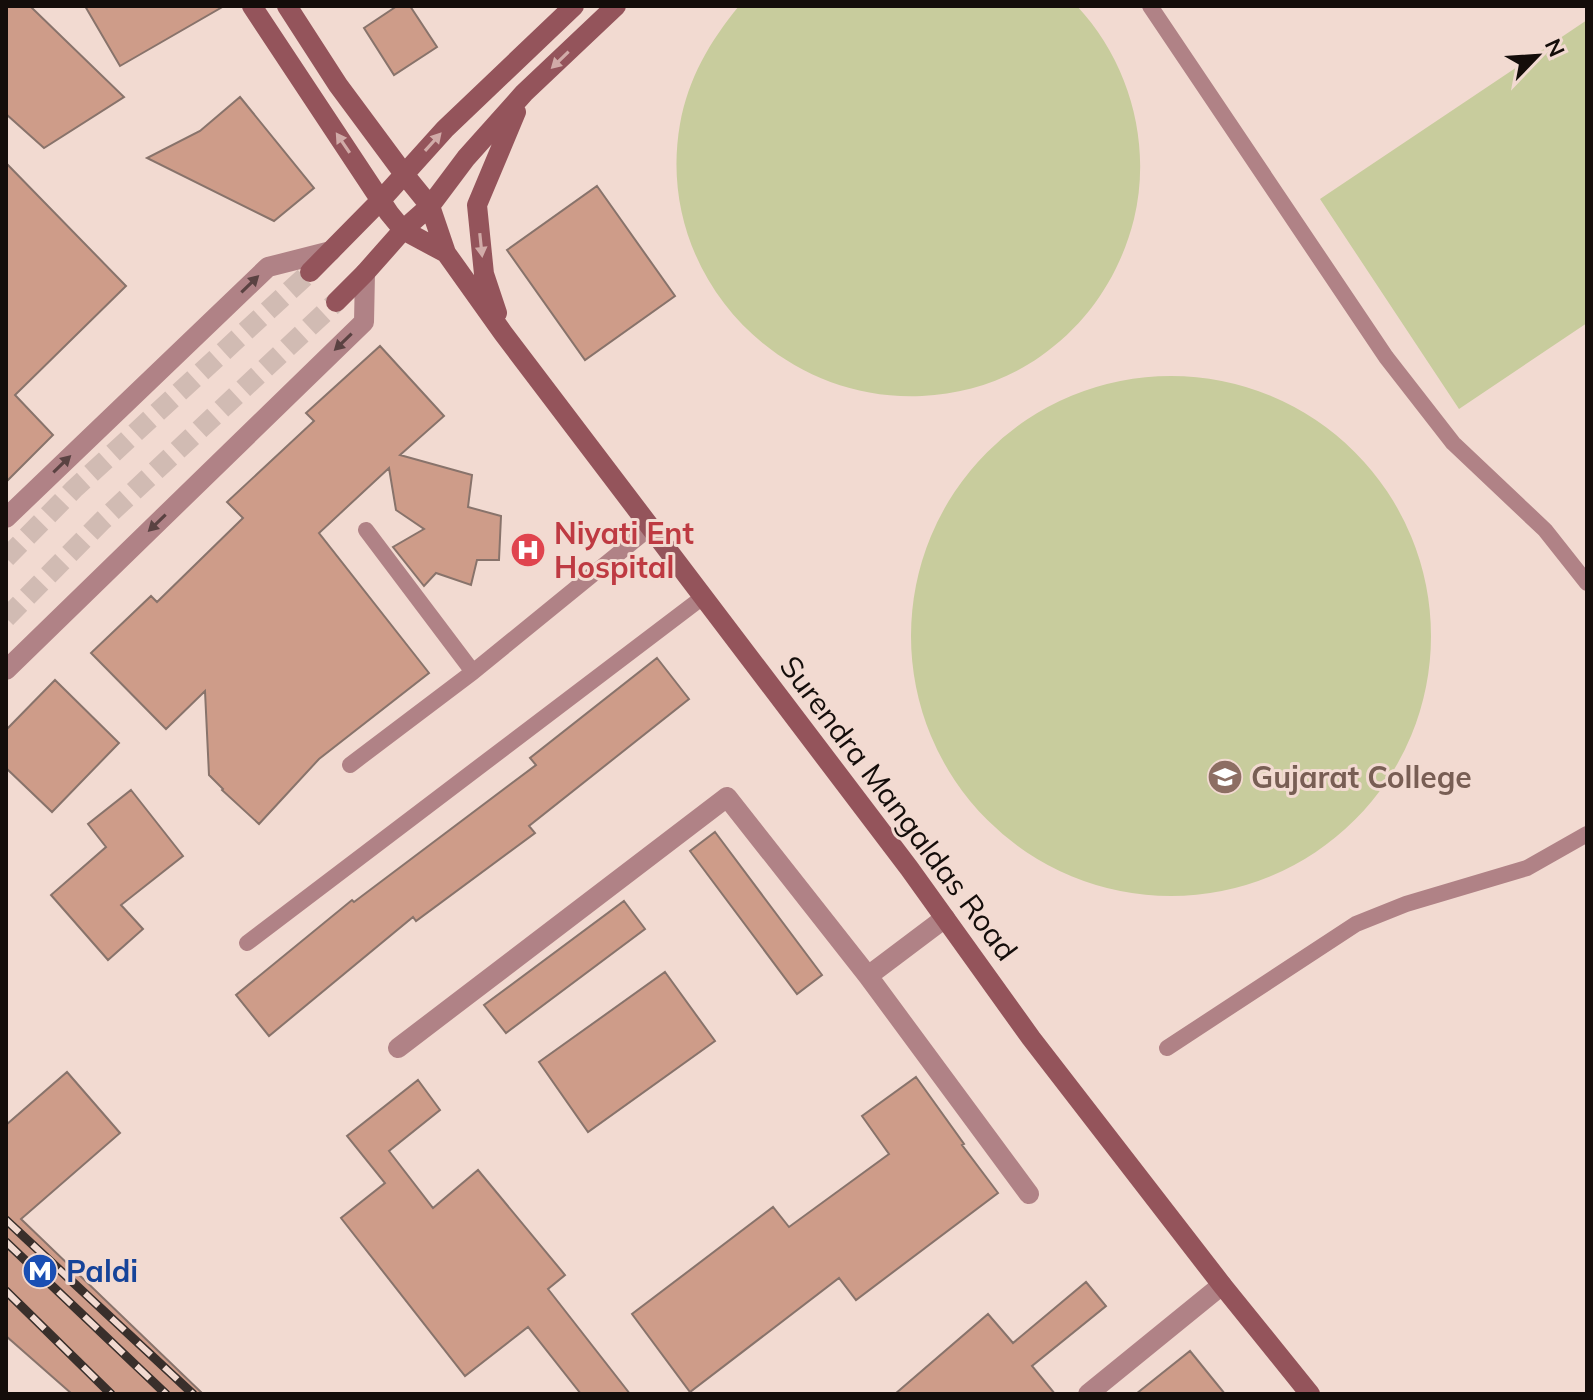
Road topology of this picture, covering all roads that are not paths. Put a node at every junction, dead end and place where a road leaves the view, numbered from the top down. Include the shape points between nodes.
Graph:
1 (252, 6) edge
2 (287, 6) edge
3 (574, 6) edge
4 (616, 6) edge
5 (1150, 6) edge
6 (524, 93) junction
7 (404, 174) junction
8 (381, 200) junction
9 (430, 206) junction
10 (403, 230) junction
11 (331, 251) junction
12 (446, 253) junction
13 (310, 272) tunnel mouth
14 (365, 273) junction
15 (336, 302) tunnel mouth
16 (503, 333) junction
17 (6, 518) edge
18 (651, 527) junction
19 (366, 530) dead end
20 (1587, 583) edge
21 (703, 597) junction
22 (6, 670) edge
23 (473, 672) junction
24 (350, 765) dead end
25 (1587, 834) edge
26 (945, 918) junction
27 (247, 943) dead end
28 (868, 976) junction
29 (398, 1048) dead end
30 (1167, 1048) dead end
31 (1029, 1194) dead end
32 (1222, 1285) junction
33 (1088, 1394) edge
34 (1310, 1394) edge

8 -> 1 main road
2 - 7 main road
7 -> 3 main road
4 -> 6 main road
5 - 20 lane via 1386,357 1453,443 1545,530
6 - 9 main road
6 -> 16 main road via 477,205 484,274
7 - 8 main road
7 - 9 main road
8 - 10 main road
8 - 11 main road
9 - 10 main road
9 - 12 main road
10 - 12 main road
10 - 14 main road
11 - 13 main road
17 -> 11 street via 268,267
12 - 16 main road, Surendra Mangaldas Road
14 - 15 main road
14 -> 22 street via 364,322
16 - 18 main road, Surendra Mangaldas Road
18 - 21 main road, Surendra Mangaldas Road
18 - 23 lane
19 - 23 lane
21 - 26 main road, Surendra Mangaldas Road
21 - 27 lane
23 - 24 lane
25 - 30 lane via 1527,868 1356,924
26 - 28 street
26 - 32 main road, Surendra Mangaldas Road
28 - 29 street via 727,797
28 - 31 street
32 - 33 street
32 - 34 main road, Surendra Mangaldas Road

